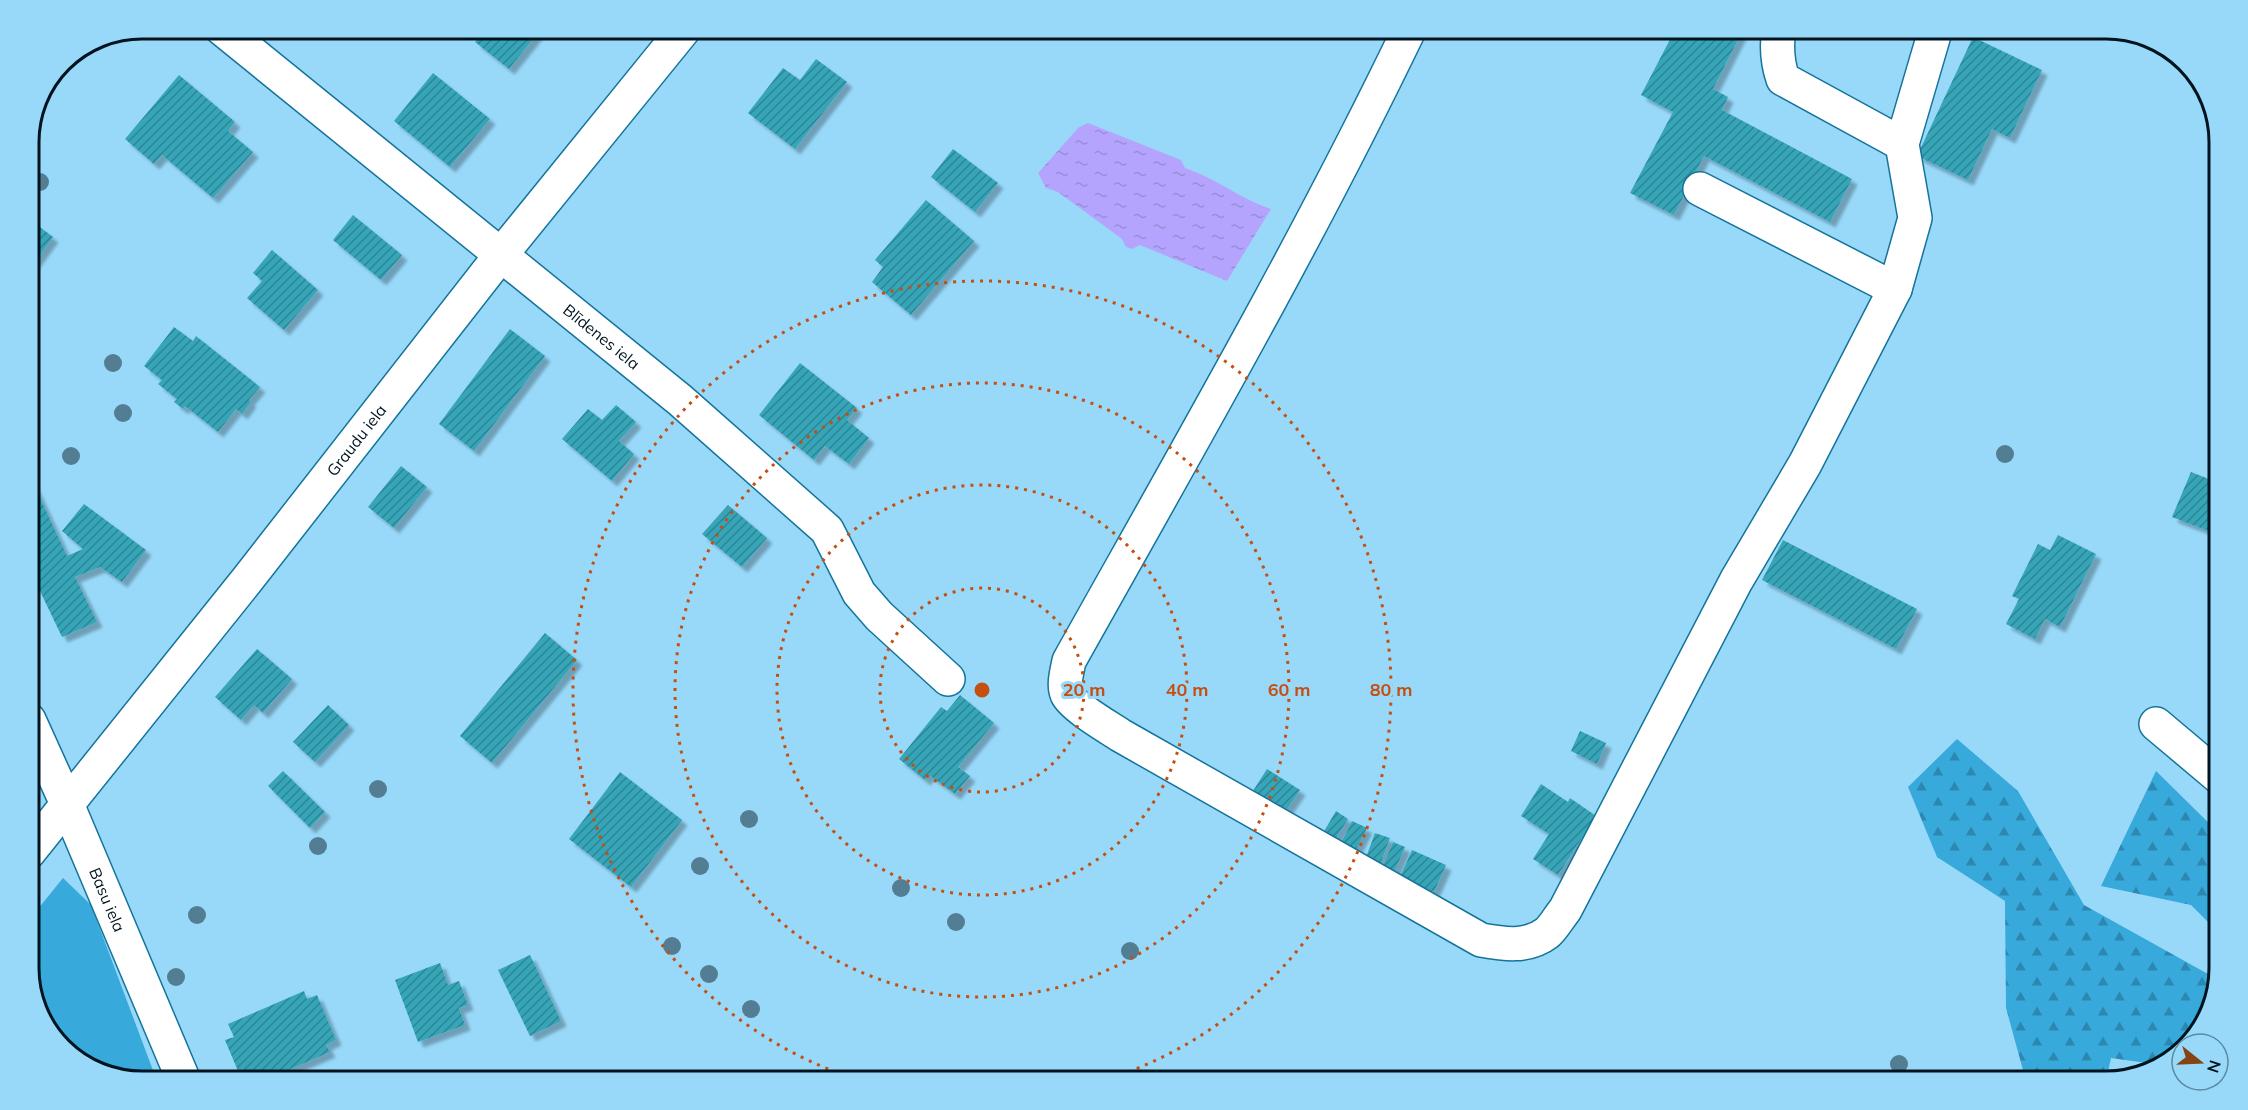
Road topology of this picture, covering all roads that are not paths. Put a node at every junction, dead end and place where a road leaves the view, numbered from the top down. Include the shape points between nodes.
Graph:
1 (234, 39) edge
2 (676, 39) edge
3 (1405, 39) edge
4 (1778, 39) edge
5 (1933, 39) edge
6 (1902, 144) junction
7 (1700, 189) dead end
8 (500, 256) junction
9 (1895, 289) junction
10 (948, 679) dead end
11 (2156, 724) dead end
12 (39, 742) edge
13 (2209, 769) edge
14 (67, 804) junction
15 (39, 839) edge
16 (179, 1071) edge

1 - 8 street, Blīdenes iela
2 - 8 street, Graudu iela
3 - 9 street via 1260,319 1069,661 1067,695 1120,735 1481,940 1507,945 1528,943 1547,933 1565,910 1736,580 1806,464
4 - 6 street via 1777,63 1782,80
5 - 6 street
6 - 9 street via 1915,218
7 - 9 street
8 - 10 street, Blīdenes iela via 680,400 827,530 858,593
8 - 14 street, Graudu iela
11 - 13 street
12 - 14 street, Basu iela
14 - 15 street, Graudu iela
14 - 16 street, Basu iela

